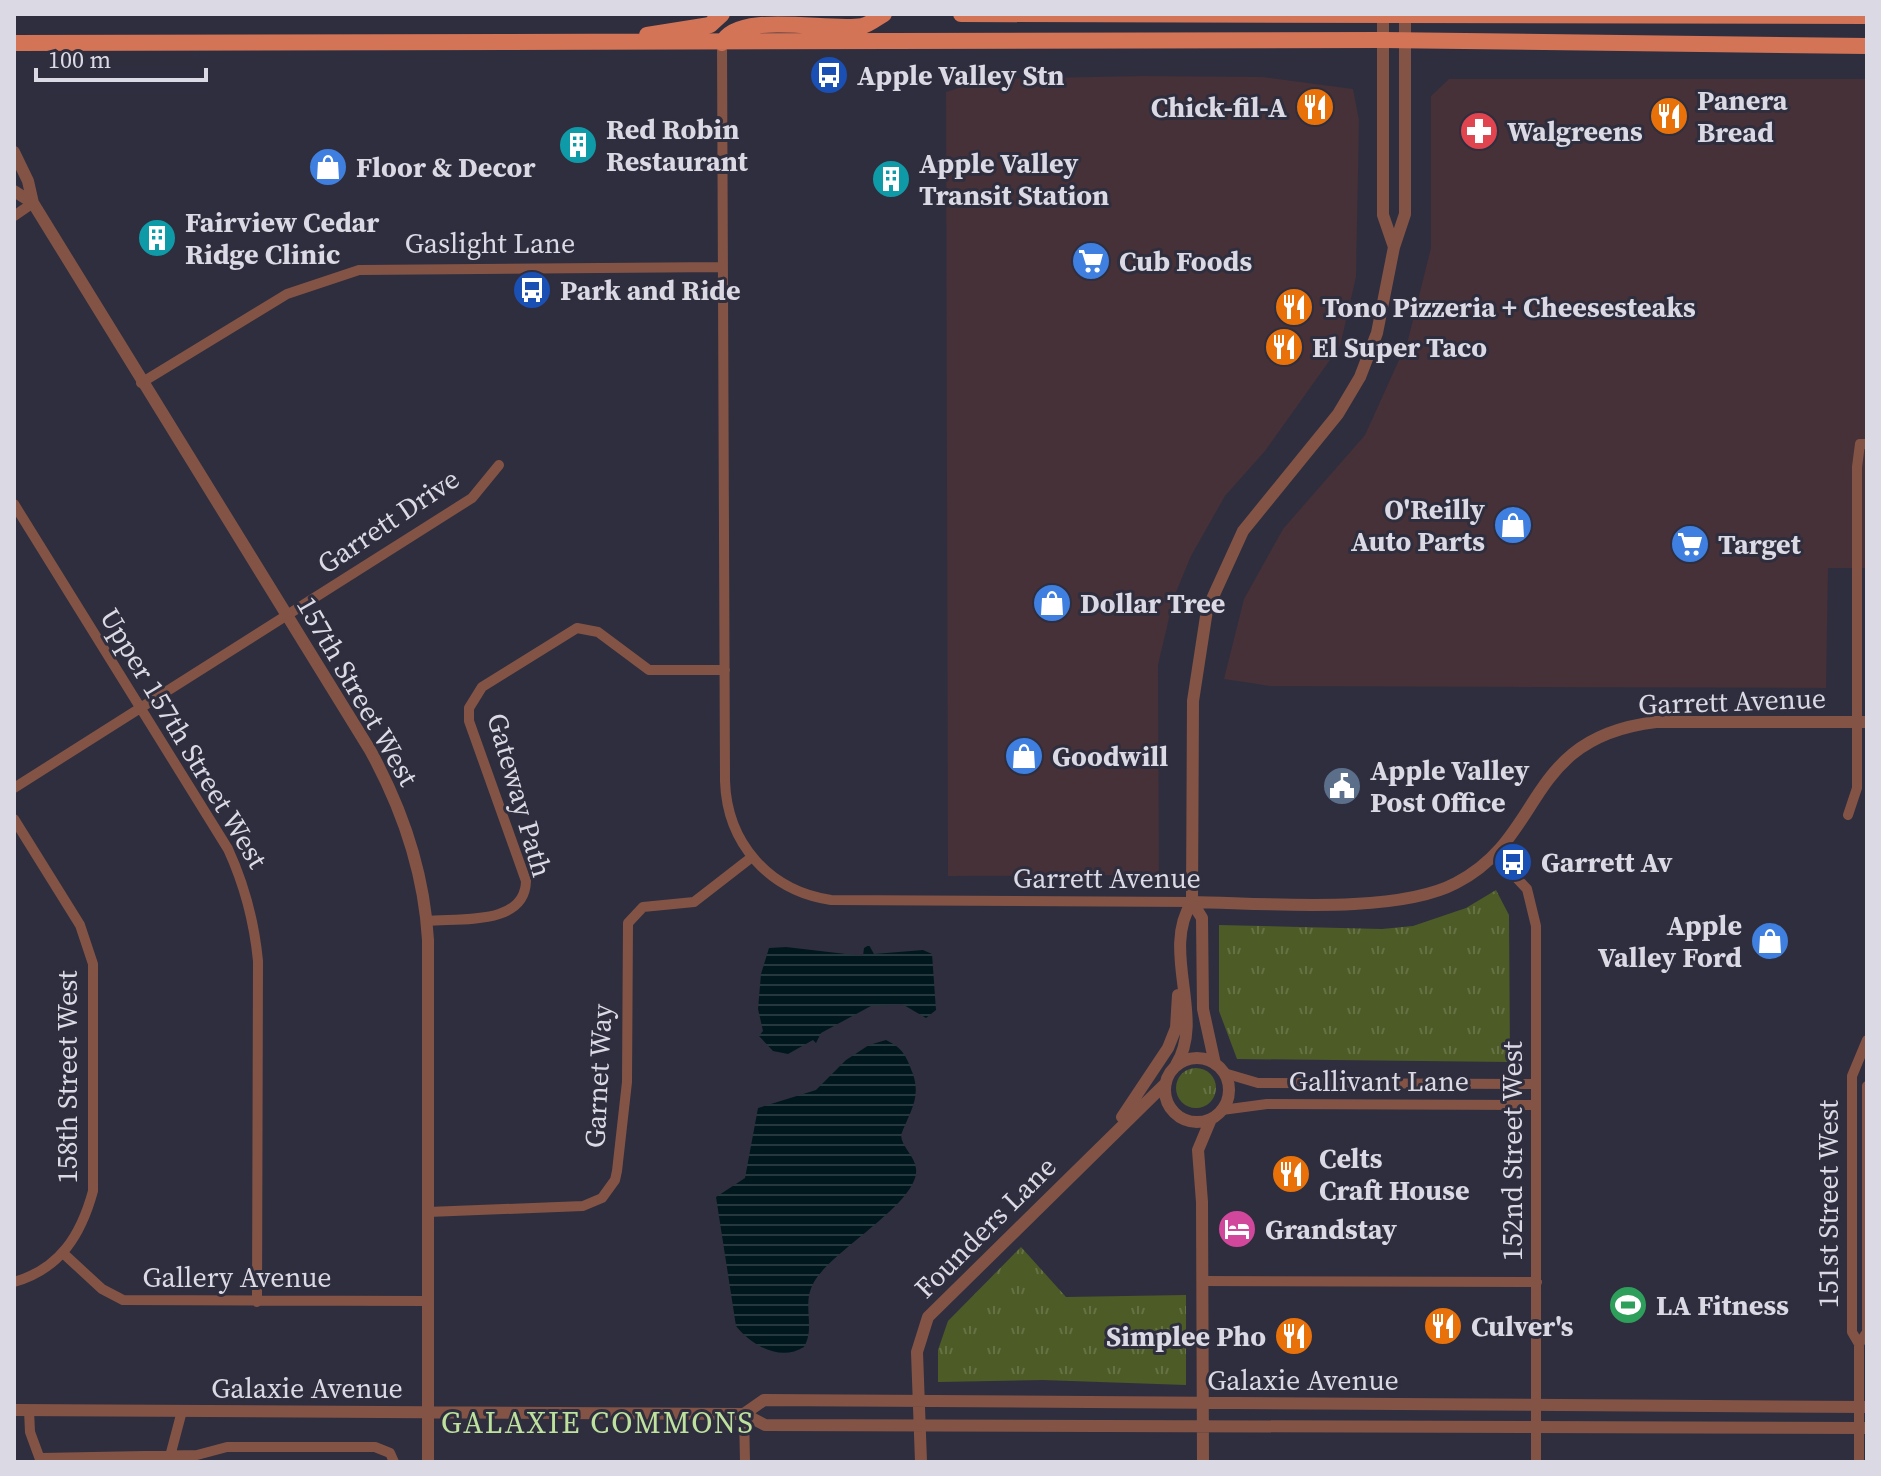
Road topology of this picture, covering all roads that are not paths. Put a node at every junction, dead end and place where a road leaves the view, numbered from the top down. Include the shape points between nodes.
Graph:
1 (722, 14) edge
2 (884, 14) edge
3 (961, 14) edge
4 (1383, 16) edge
5 (1405, 16) edge
6 (1867, 16) edge
7 (1383, 40) junction
8 (1404, 40) junction
9 (14, 43) edge
10 (590, 43) junction
11 (722, 43) junction
12 (1867, 46) edge
13 (14, 152) edge
14 (14, 191) edge
15 (33, 203) junction
16 (14, 216) edge
17 (1394, 247) junction
18 (723, 267) junction
19 (141, 383) junction
20 (1864, 444) edge
21 (499, 465) dead end
22 (14, 504) edge
23 (287, 616) junction
24 (725, 670) junction
25 (142, 709) junction
26 (1862, 722) edge
27 (14, 788) edge
28 (1848, 815) dead end
29 (14, 819) edge
30 (1495, 855) junction
31 (752, 857) junction
32 (1192, 902) junction
33 (427, 921) junction
34 (1181, 984) junction
35 (1866, 1041) edge
36 (1859, 1063) junction
37 (1174, 1068) junction
38 (1220, 1069) junction
39 (1867, 1076) edge
40 (1166, 1083) junction
41 (1536, 1084) junction
42 (1867, 1086) edge
43 (1536, 1105) junction
44 (1216, 1114) junction
45 (1112, 1134) junction
46 (428, 1212) junction
47 (64, 1254) junction
48 (1202, 1281) junction
49 (14, 1282) edge
50 (1537, 1282) junction
51 (427, 1301) junction
52 (257, 1302) junction
53 (1859, 1344) junction
54 (919, 1401) junction
55 (1202, 1404) junction
56 (1537, 1406) junction
57 (1863, 1407) edge
58 (14, 1410) edge
59 (29, 1410) junction
60 (182, 1411) junction
61 (428, 1412) junction
62 (744, 1414) junction
63 (920, 1426) junction
64 (1202, 1428) junction
65 (1863, 1428) edge
66 (1537, 1430) junction
67 (227, 1447) junction
68 (169, 1459) edge
69 (41, 1460) edge
70 (228, 1462) edge
71 (394, 1462) edge
72 (428, 1462) edge
73 (745, 1462) edge
74 (921, 1462) edge
75 (1203, 1462) edge
76 (1536, 1462) edge
77 (1859, 1462) edge

1 - 10 main road via 710,25
2 - 11 main road via 863,26 736,29
3 - 4 main road
4 - 5 main road
4 - 7 street
5 - 6 main road
5 - 8 street
7 - 8 main road
7 - 11 main road
7 - 17 street via 1383,215
8 - 12 main road
8 - 17 street via 1405,214
9 - 10 main road
10 - 11 main road
11 - 18 street, Garrett Avenue
13 - 15 street, 157th Street West
14 - 15 street, 157th Street West
15 - 16 street
15 - 19 street, 157th Street West
17 - 32 street via 1377,333 1360,377 1325,432 1243,531 1207,610 1193,701
18 - 19 street, Gaslight Lane via 359,270 287,294
18 - 24 street, Garrett Avenue
19 - 23 street, 157th Street West
20 - 26 street via 1857,467
21 - 23 street, Garrett Drive via 472,498
22 - 25 street, Upper 157th Street West
23 - 25 street, Garrett Drive
23 - 33 street, 157th Street West via 391,790 415,855
24 - 31 street, Garrett Avenue via 725,798 735,831
24 - 33 street, Gateway Path via 649,670 586,627 569,631 482,687 469,708 469,721 526,893 521,904 506,913
25 - 27 street, Garrett Drive
25 - 52 street, Upper 157th Street West via 228,849 254,919
26 - 28 street via 1857,788
26 - 30 street, Garrett Avenue via 1656,722 1614,730 1555,768
29 - 47 street, 158th Street West via 80,925 93,964 93,1191 83,1225
30 - 32 street, Garrett Avenue via 1459,882 1411,899
30 - 41 street, 152nd Street West via 1523,882 1534,910
31 - 32 street, Garrett Avenue via 789,888 831,900
31 - 46 street, Garnet Way via 694,902 643,907 628,923 627,1082 615,1180 602,1198 583,1206
32 - 34 street via 1182,918
32 - 38 street via 1202,918 1203,1009
33 - 46 street, 157th Street West
34 - 37 street via 1187,1036
34 - 45 street, Founders Lane via 1168,1048
35 - 36 street, 151st Street West
36 - 39 street, 151st Street West
36 - 53 street, 151st Street West via 1852,1076 1852,1332
37 - 38 street via 1198,1058
37 - 40 street
38 - 41 street, Gallivant Lane via 1258,1083
38 - 44 street via 1229,1092
40 - 44 street via 1168,1103 1182,1118 1191,1121
40 - 45 street, Founders Lane
41 - 43 street, 152nd Street West
42 - 53 street, 151st Street West via 1867,1332
43 - 44 street, Gallivant Lane via 1278,1104
43 - 50 street, 152nd Street West
44 - 48 street via 1198,1150
45 - 54 street, Founders Lane via 928,1317 917,1352
46 - 51 street, 157th Street West
47 - 49 street via 32,1277
47 - 52 street, Gallery Avenue via 102,1289 123,1300
48 - 50 street
48 - 55 street
50 - 56 street, 152nd Street West
51 - 52 street, Gallery Avenue
51 - 61 street, 157th Street West
53 - 57 street, 151st Street West
54 - 55 street, Galaxie Avenue
54 - 62 street, Galaxie Avenue via 764,1400
54 - 63 street, Founders Lane
55 - 56 street, Galaxie Avenue
55 - 64 street
56 - 57 street, Galaxie Avenue
56 - 66 street, 152nd Street West
57 - 65 street, 151st Street West
58 - 59 street, Galaxie Avenue
59 - 60 street, Galaxie Avenue
59 - 69 street via 30,1432
60 - 61 street, Galaxie Avenue
60 - 68 street
61 - 62 street, Galaxie Avenue
61 - 72 street, 157th Street West
62 - 63 street, Galaxie Avenue via 765,1425
62 - 73 street
63 - 64 street, Galaxie Avenue
63 - 74 street, Founders Lane
64 - 66 street, Galaxie Avenue
64 - 75 street
65 - 66 street, Galaxie Avenue
65 - 77 street, 151st Street West
66 - 76 street, 152nd Street West
67 - 68 street
67 - 70 street
67 - 71 street via 375,1447 390,1453
68 - 69 street

